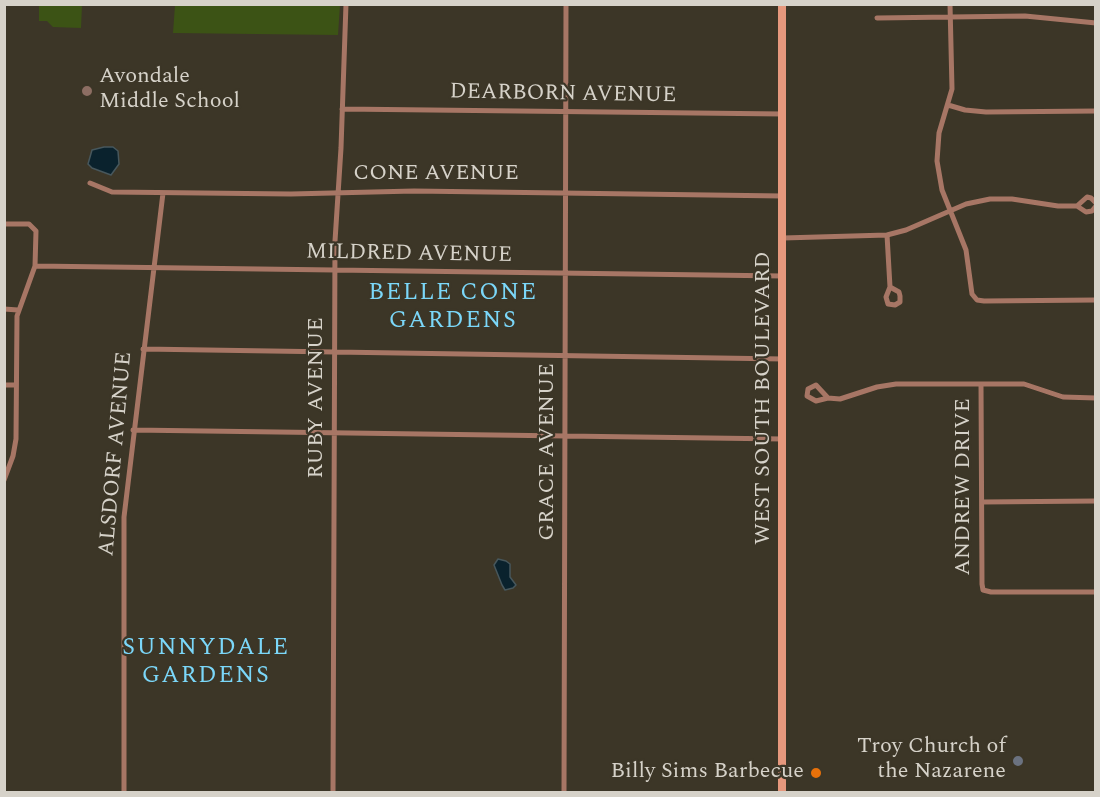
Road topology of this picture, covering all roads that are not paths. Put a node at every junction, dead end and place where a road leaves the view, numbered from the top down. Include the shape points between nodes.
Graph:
1 (346, 4) edge
2 (566, 4) edge
3 (782, 4) edge
4 (950, 4) edge
5 (877, 18) dead end
6 (950, 18) junction
7 (1095, 23) edge
8 (948, 105) junction
9 (342, 109) junction
10 (1095, 111) edge
11 (566, 112) junction
12 (783, 114) junction
13 (90, 183) dead end
14 (338, 192) junction
15 (566, 192) junction
16 (163, 193) junction
17 (783, 196) junction
18 (1095, 205) edge
19 (1077, 206) junction
20 (950, 210) junction
21 (4, 224) edge
22 (887, 235) junction
23 (783, 238) junction
24 (35, 267) junction
25 (154, 268) junction
26 (335, 271) junction
27 (566, 274) junction
28 (783, 276) junction
29 (890, 287) dead end
30 (1095, 300) edge
31 (4, 309) edge
32 (18, 310) junction
33 (143, 349) junction
34 (334, 352) junction
35 (566, 355) junction
36 (783, 359) junction
37 (981, 384) junction
38 (4, 385) edge
39 (16, 385) junction
40 (828, 398) dead end
41 (1095, 398) edge
42 (133, 430) junction
43 (334, 434) junction
44 (566, 436) junction
45 (782, 439) junction
46 (8, 460) edge
47 (4, 480) edge
48 (1095, 501) edge
49 (981, 502) junction
50 (1095, 592) edge
51 (124, 792) edge
52 (333, 792) edge
53 (564, 792) edge
54 (782, 792) edge

1 - 9 street, RUBY AVENUE
2 - 11 street, GRACE AVENUE
3 - 12 street, WEST SOUTH BOULEVARD
4 - 6 street
5 - 6 street
6 - 7 street via 1025,16
6 - 8 street via 952,81
8 - 10 street via 986,112
8 - 20 street via 939,133 937,161
9 - 11 street, DEARBORN AVENUE
9 - 14 street, RUBY AVENUE
11 - 12 street, DEARBORN AVENUE
11 - 15 street, GRACE AVENUE
12 - 17 street, WEST SOUTH BOULEVARD
13 - 16 street, CONE AVENUE via 112,192
14 - 15 street, CONE AVENUE
14 - 16 street, CONE AVENUE
14 - 26 street, RUBY AVENUE
15 - 17 street, CONE AVENUE
15 - 27 street, GRACE AVENUE
16 - 25 street, ALSDORF AVENUE
17 - 23 street, WEST SOUTH BOULEVARD
18 - 19 street via 1089,212
18 - 19 street via 1087,197
19 - 20 street via 998,198
20 - 22 street
20 - 30 street via 966,250 974,297 984,301
21 - 24 street via 33,226
22 - 23 street
22 - 29 street
23 - 28 street, WEST SOUTH BOULEVARD
24 - 25 street, MILDRED AVENUE
24 - 32 street
25 - 26 street, MILDRED AVENUE
25 - 33 street, ALSDORF AVENUE
26 - 27 street, MILDRED AVENUE
26 - 34 street, RUBY AVENUE
27 - 28 street, MILDRED AVENUE
27 - 35 street, GRACE AVENUE
28 - 36 street, WEST SOUTH BOULEVARD
31 - 32 street
32 - 39 street
33 - 34 street
33 - 42 street, ALSDORF AVENUE
34 - 35 street
34 - 43 street, RUBY AVENUE
35 - 36 street
35 - 44 street, GRACE AVENUE
36 - 45 street, WEST SOUTH BOULEVARD
37 - 40 street via 889,385 846,398
37 - 41 street via 1024,384 1064,397
37 - 49 street, ANDREW DRIVE
38 - 39 street
39 - 46 street via 16,439
42 - 43 street
42 - 51 street, ALSDORF AVENUE via 123,539
43 - 44 street
43 - 52 street, RUBY AVENUE
44 - 45 street
44 - 53 street, GRACE AVENUE
45 - 54 street, WEST SOUTH BOULEVARD
46 - 47 street
48 - 49 street
49 - 50 street, ANDREW DRIVE via 984,590

